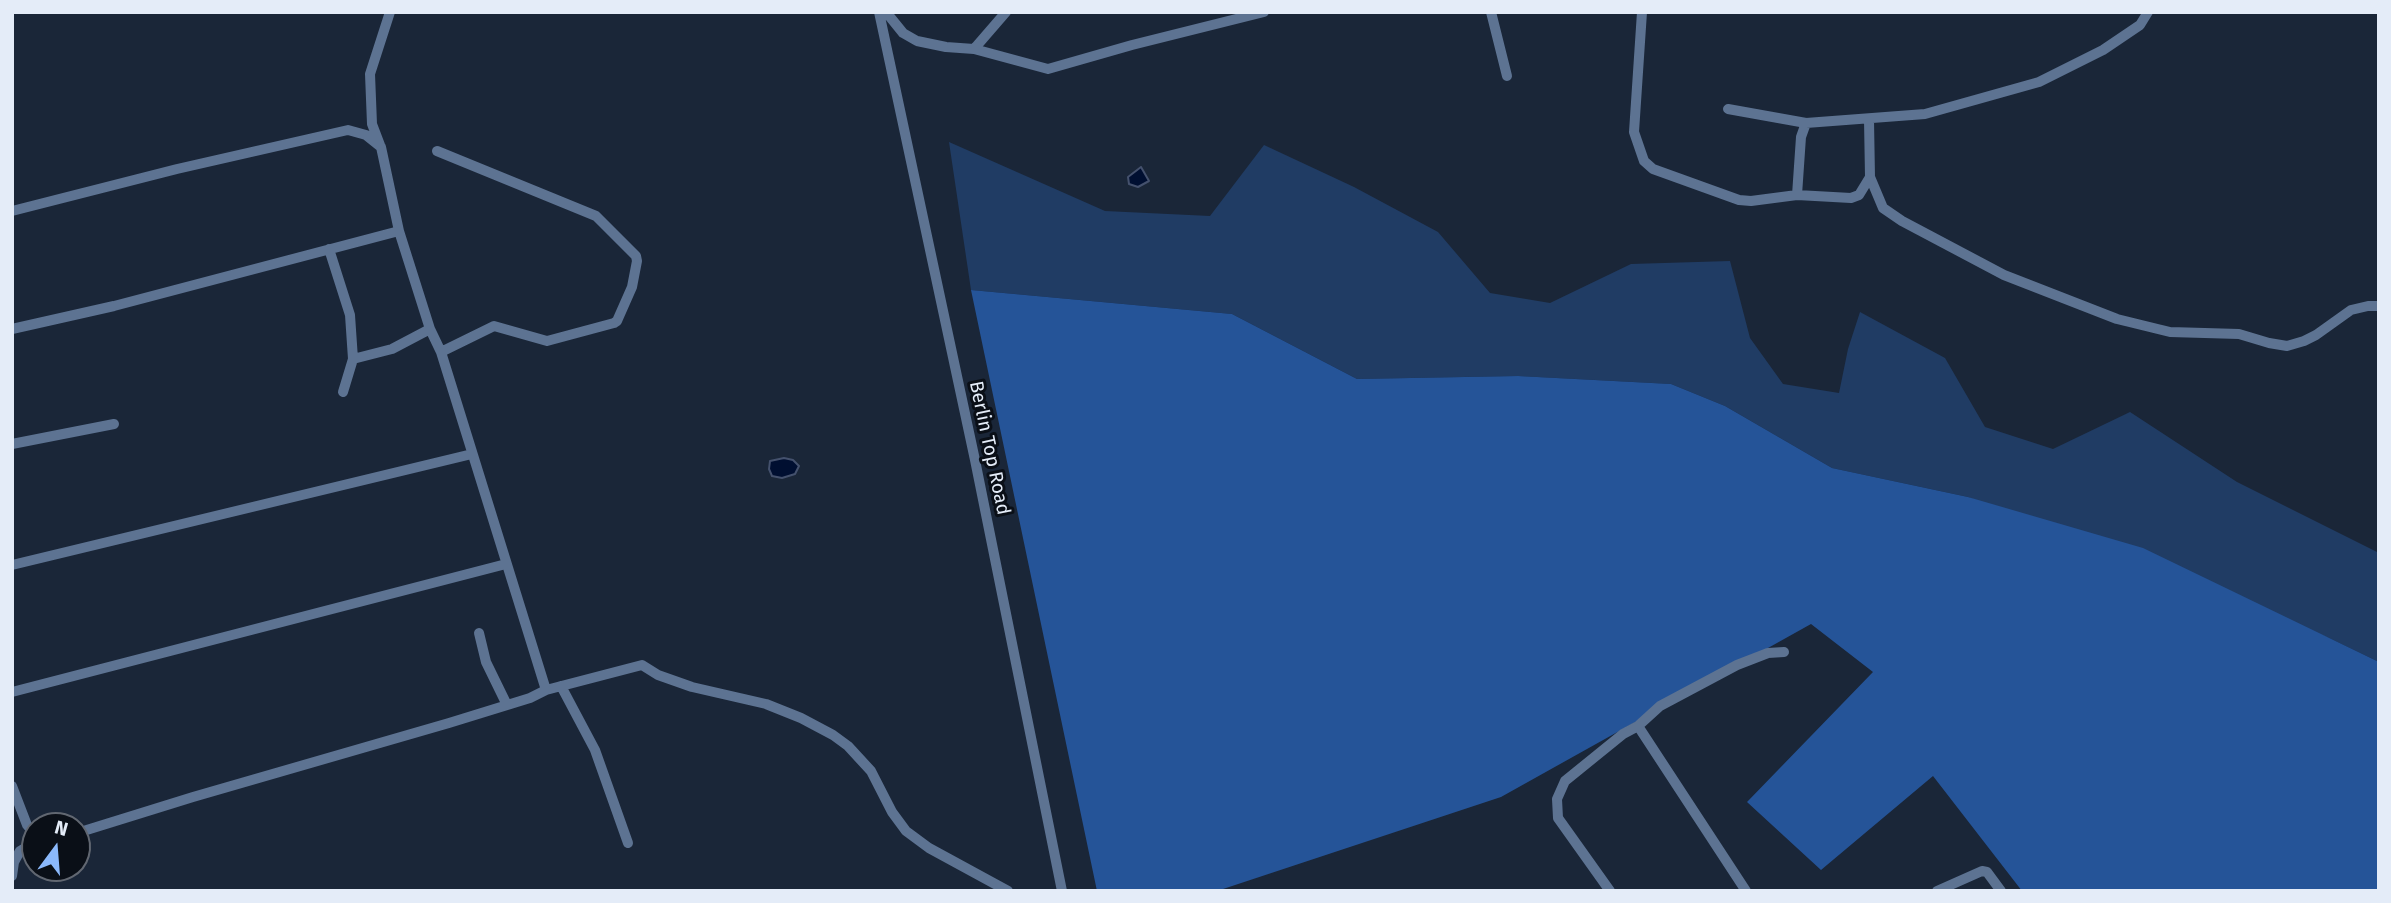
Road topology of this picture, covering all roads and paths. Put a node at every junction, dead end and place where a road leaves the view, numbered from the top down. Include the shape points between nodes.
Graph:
1 (390, 12) edge
2 (879, 12) edge
3 (886, 12) edge
4 (1006, 12) edge
5 (1491, 12) edge
6 (1642, 12) edge
7 (2148, 12) edge
8 (1258, 13) edge
9 (974, 49) junction
10 (1507, 76) dead end
11 (1727, 109) dead end
12 (1869, 120) junction
13 (1806, 123) junction
14 (381, 147) junction
15 (437, 151) dead end
16 (1870, 177) junction
17 (1797, 195) junction
18 (12, 211) edge
19 (399, 231) junction
20 (329, 249) junction
21 (2379, 306) edge
22 (12, 329) edge
23 (430, 329) junction
24 (440, 352) junction
25 (353, 359) junction
26 (343, 392) dead end
27 (114, 424) dead end
28 (12, 444) edge
29 (472, 454) junction
30 (506, 564) junction
31 (12, 565) edge
32 (479, 633) dead end
33 (1784, 652) dead end
34 (561, 686) junction
35 (546, 690) junction
36 (12, 692) edge
37 (508, 705) junction
38 (1638, 726) junction
39 (12, 786) edge
40 (22, 812) edge
41 (91, 829) edge
42 (628, 843) dead end
43 (16, 852) edge
44 (12, 876) edge
45 (1008, 891) edge
46 (1062, 891) edge
47 (1610, 891) edge
48 (1746, 891) edge
49 (1937, 891) edge
50 (2001, 891) edge

1 - 14 street via 370,74 372,124
2 - 46 street, Berlin Top Road
3 - 9 street via 903,33 917,41
4 - 9 street
5 - 10 street
6 - 17 street via 1633,132 1644,161 1653,169 1739,200
7 - 12 street via 2140,25 2103,50 2039,82 1925,114
8 - 9 street via 1048,69
11 - 13 street
12 - 13 street
12 - 16 street
13 - 17 street
14 - 18 street via 366,135 348,130
14 - 19 street
15 - 24 street via 596,216 637,261 632,287 614,323 547,341 494,326
16 - 17 street via 1859,195 1851,198
16 - 21 street via 1883,208 1902,221 2004,275 2117,319 2169,332 2239,334 2287,346 2304,341 2351,310
19 - 20 street
19 - 23 street
20 - 22 street
20 - 25 street via 349,314
23 - 24 street
23 - 25 street via 392,349
24 - 29 street
25 - 26 street
27 - 28 street
29 - 30 street
29 - 31 street
30 - 35 street
30 - 36 street
32 - 37 street via 486,662
33 - 38 street via 1737,665 1660,706
34 - 35 street
34 - 42 street via 595,750
34 - 45 street via 642,666 692,687 766,704 801,718 833,735 862,760 906,831
35 - 37 street
37 - 41 street
38 - 47 street via 1565,781 1557,799 1558,818
38 - 48 street
39 - 40 street
43 - 44 street
49 - 50 street via 1982,871

